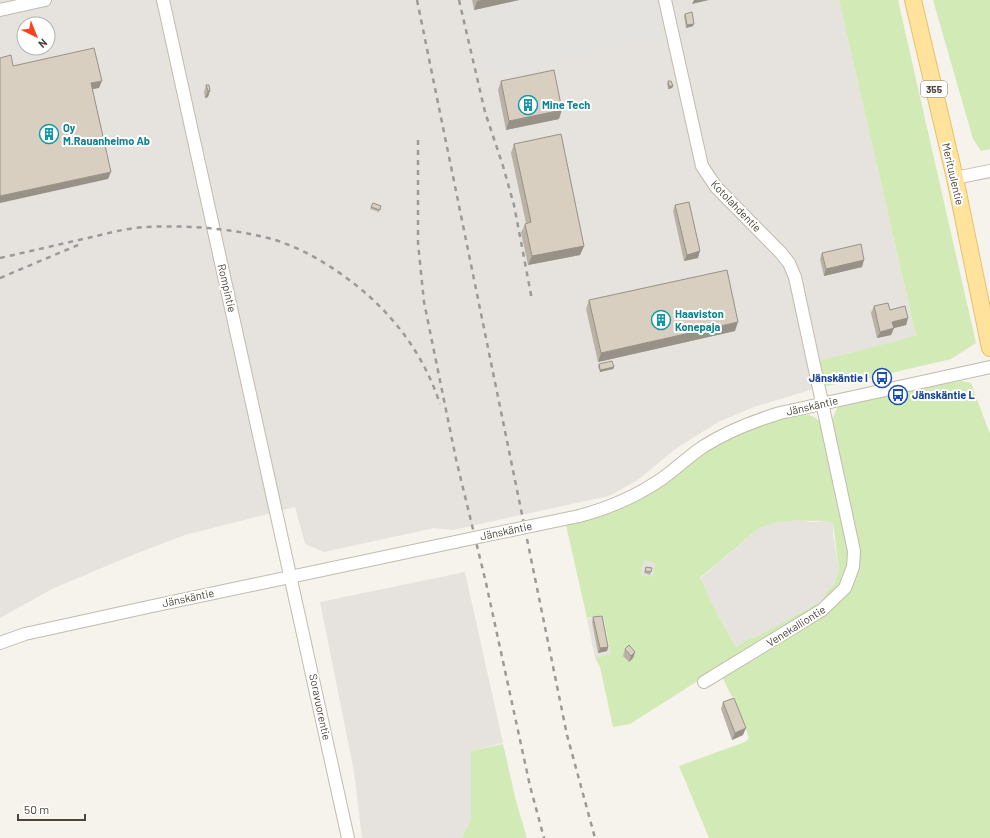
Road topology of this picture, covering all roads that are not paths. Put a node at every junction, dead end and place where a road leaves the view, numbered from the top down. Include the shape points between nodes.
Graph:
1 (45, 0) edge
2 (163, 0) edge
3 (665, 0) edge
4 (913, 0) edge
5 (0, 10) edge
6 (990, 171) edge
7 (955, 178) junction
8 (990, 348) edge
9 (990, 367) edge
10 (822, 404) junction
11 (291, 576) junction
12 (0, 643) edge
13 (704, 682) dead end
14 (348, 838) edge

1 - 5 street
2 - 11 street, Rompintie
3 - 10 street, Kotolahdentie via 702,166 716,187 789,263 795,277
4 - 7 main road, Merituulentie / 355
6 - 7 street
7 - 8 main road, Merituulentie / 355
9 - 10 street, Jänskäntie
10 - 11 street, Jänskäntie, bridge via 758,420 724,435 684,460 644,490 613,506 580,516
10 - 13 street, Venekalliontie via 854,551 853,567 845,588 822,610
11 - 12 street, Jänskäntie via 25,634
11 - 14 street, Soravuorentie

